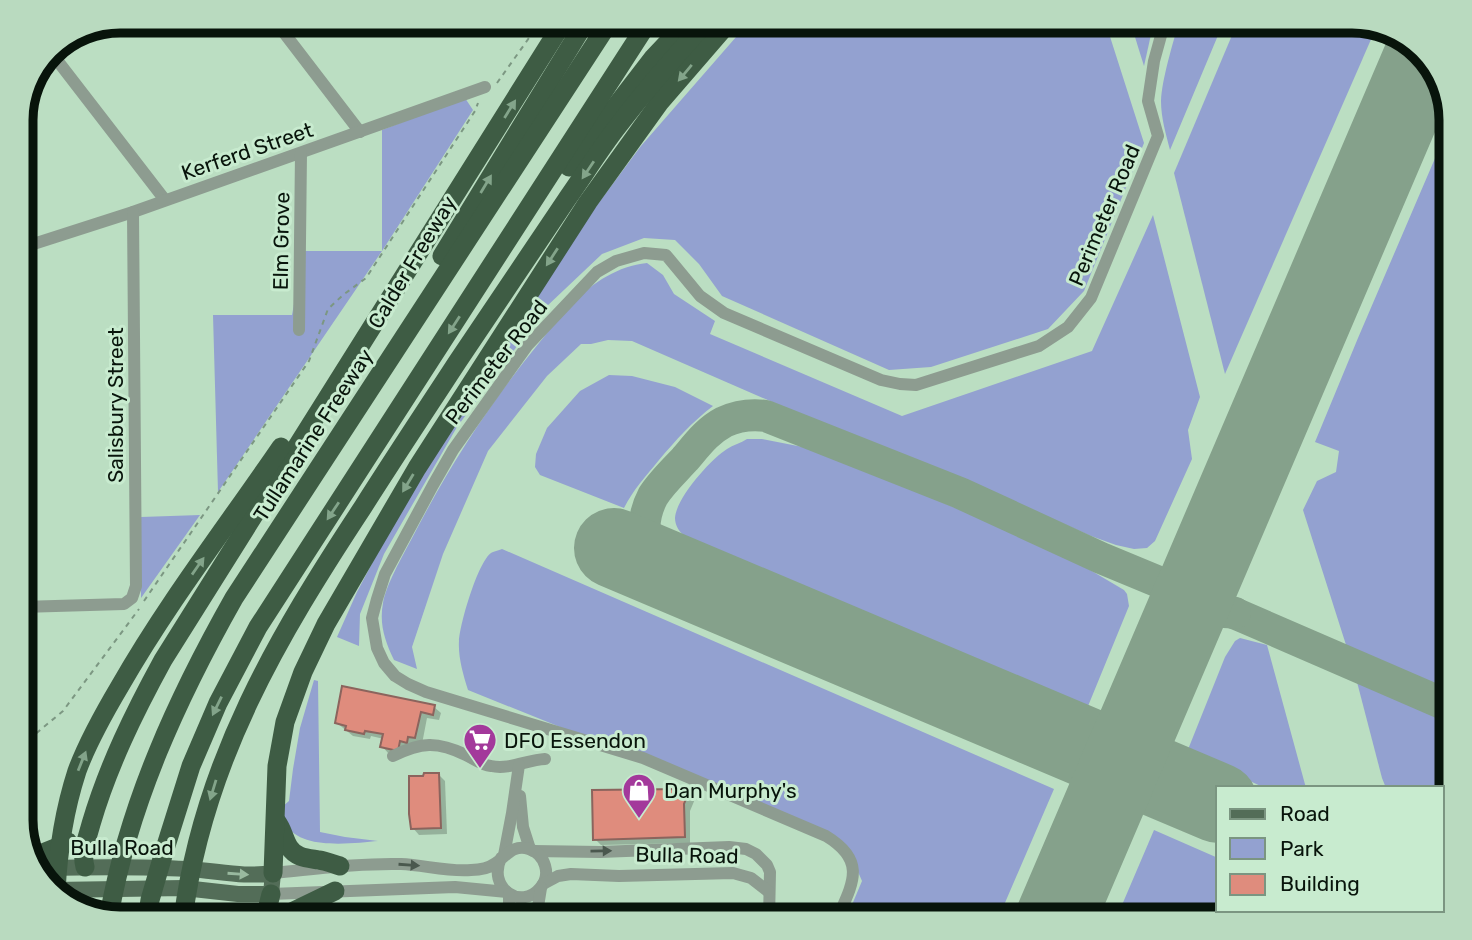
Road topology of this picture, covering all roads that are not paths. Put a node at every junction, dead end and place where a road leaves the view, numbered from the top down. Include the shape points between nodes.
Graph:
1 (284, 33) edge
2 (556, 33) edge
3 (579, 33) edge
4 (602, 33) edge
5 (641, 33) edge
6 (677, 33) edge
7 (696, 33) edge
8 (720, 33) edge
9 (1162, 33) edge
10 (58, 61) edge
11 (485, 88) road end
12 (360, 132) junction
13 (301, 153) junction
14 (165, 200) junction
15 (447, 208) junction
16 (133, 212) junction
17 (33, 244) edge
18 (491, 268) junction
19 (537, 280) junction
20 (299, 330) dead end
21 (234, 598) junction
22 (33, 607) edge
23 (293, 617) junction
24 (393, 756) dead end
25 (545, 759) dead end
26 (518, 770) junction
27 (95, 813) junction
28 (275, 818) junction
29 (531, 850) junction
30 (503, 857) junction
31 (44, 860) edge
32 (46, 864) edge
33 (84, 864) junction
34 (340, 866) junction
35 (273, 873) junction
36 (56, 878) edge
37 (542, 886) junction
38 (335, 891) junction
39 (769, 892) junction
40 (508, 893) junction
41 (271, 894) junction
42 (78, 895) edge
43 (111, 902) edge
44 (150, 907) edge
45 (185, 907) edge
46 (268, 907) edge
47 (302, 907) edge
48 (509, 907) edge
49 (538, 907) edge
50 (769, 907) edge
51 (842, 907) edge

1 - 12 street
15 -> 2 highway
21 -> 3 highway, Calder Freeway
4 - 21 highway, Tullamarine Freeway
5 - 18 highway
6 - 18 highway
7 -> 23 highway via 616,128
8 -> 19 highway via 660,102
9 - 51 street, Perimeter Road via 1148,101 1158,136 1091,298 1068,327 1039,345 916,385 900,384 724,313 700,296 666,255 644,253 616,261 597,272 527,346 453,450 385,575 373,618 374,634 384,663 395,676 426,692 643,758 826,836 848,855 854,876
10 - 14 street
11 - 12 street, Kerferd Street
12 - 13 street, Kerferd Street
13 - 14 street, Kerferd Street
13 - 20 street, Elm Grove
14 - 16 street, Kerferd Street
15 - 27 highway via 163,660 113,760
36 -> 15 highway via 68,801 86,749 145,641
16 - 17 street, Kerferd Street
16 - 22 street, Salisbury Street via 136,586 124,604
18 -> 44 highway via 304,554 218,703 174,815
19 - 23 highway
19 -> 28 highway via 417,468 313,648 285,722
21 - 43 highway, Tullamarine Freeway via 165,737 136,811
23 -> 45 highway via 242,715 217,777
24 - 26 street via 410,747 430,745 493,767
25 - 26 street via 531,760
26 - 29 street via 523,827
26 - 30 street
27 - 31 highway via 80,832
27 - 33 highway
28 - 34 highway via 294,853
28 - 35 highway
29 - 30 street via 516,849
29 - 37 street via 545,865
29 -> 39 street, Bulla Road via 738,847 756,854 767,865
34 -> 30 street, Bulla Road via 403,864 472,870
30 - 40 street via 497,873
32 - 33 main road, Bulla Road
33 -> 35 main road, Bulla Road
33 - 43 main road
34 - 35 street, Bulla Road
35 - 41 main road
37 - 39 street, Bulla Road via 571,874 733,873 751,878
37 - 40 street via 526,897
37 - 49 street
38 - 40 street, Bulla Road via 455,887
38 - 41 street, Bulla Road
38 - 47 highway
39 - 50 street
40 - 48 street
41 - 43 main road, Bulla Road via 184,888
41 - 46 highway
42 - 43 main road, Bulla Road

